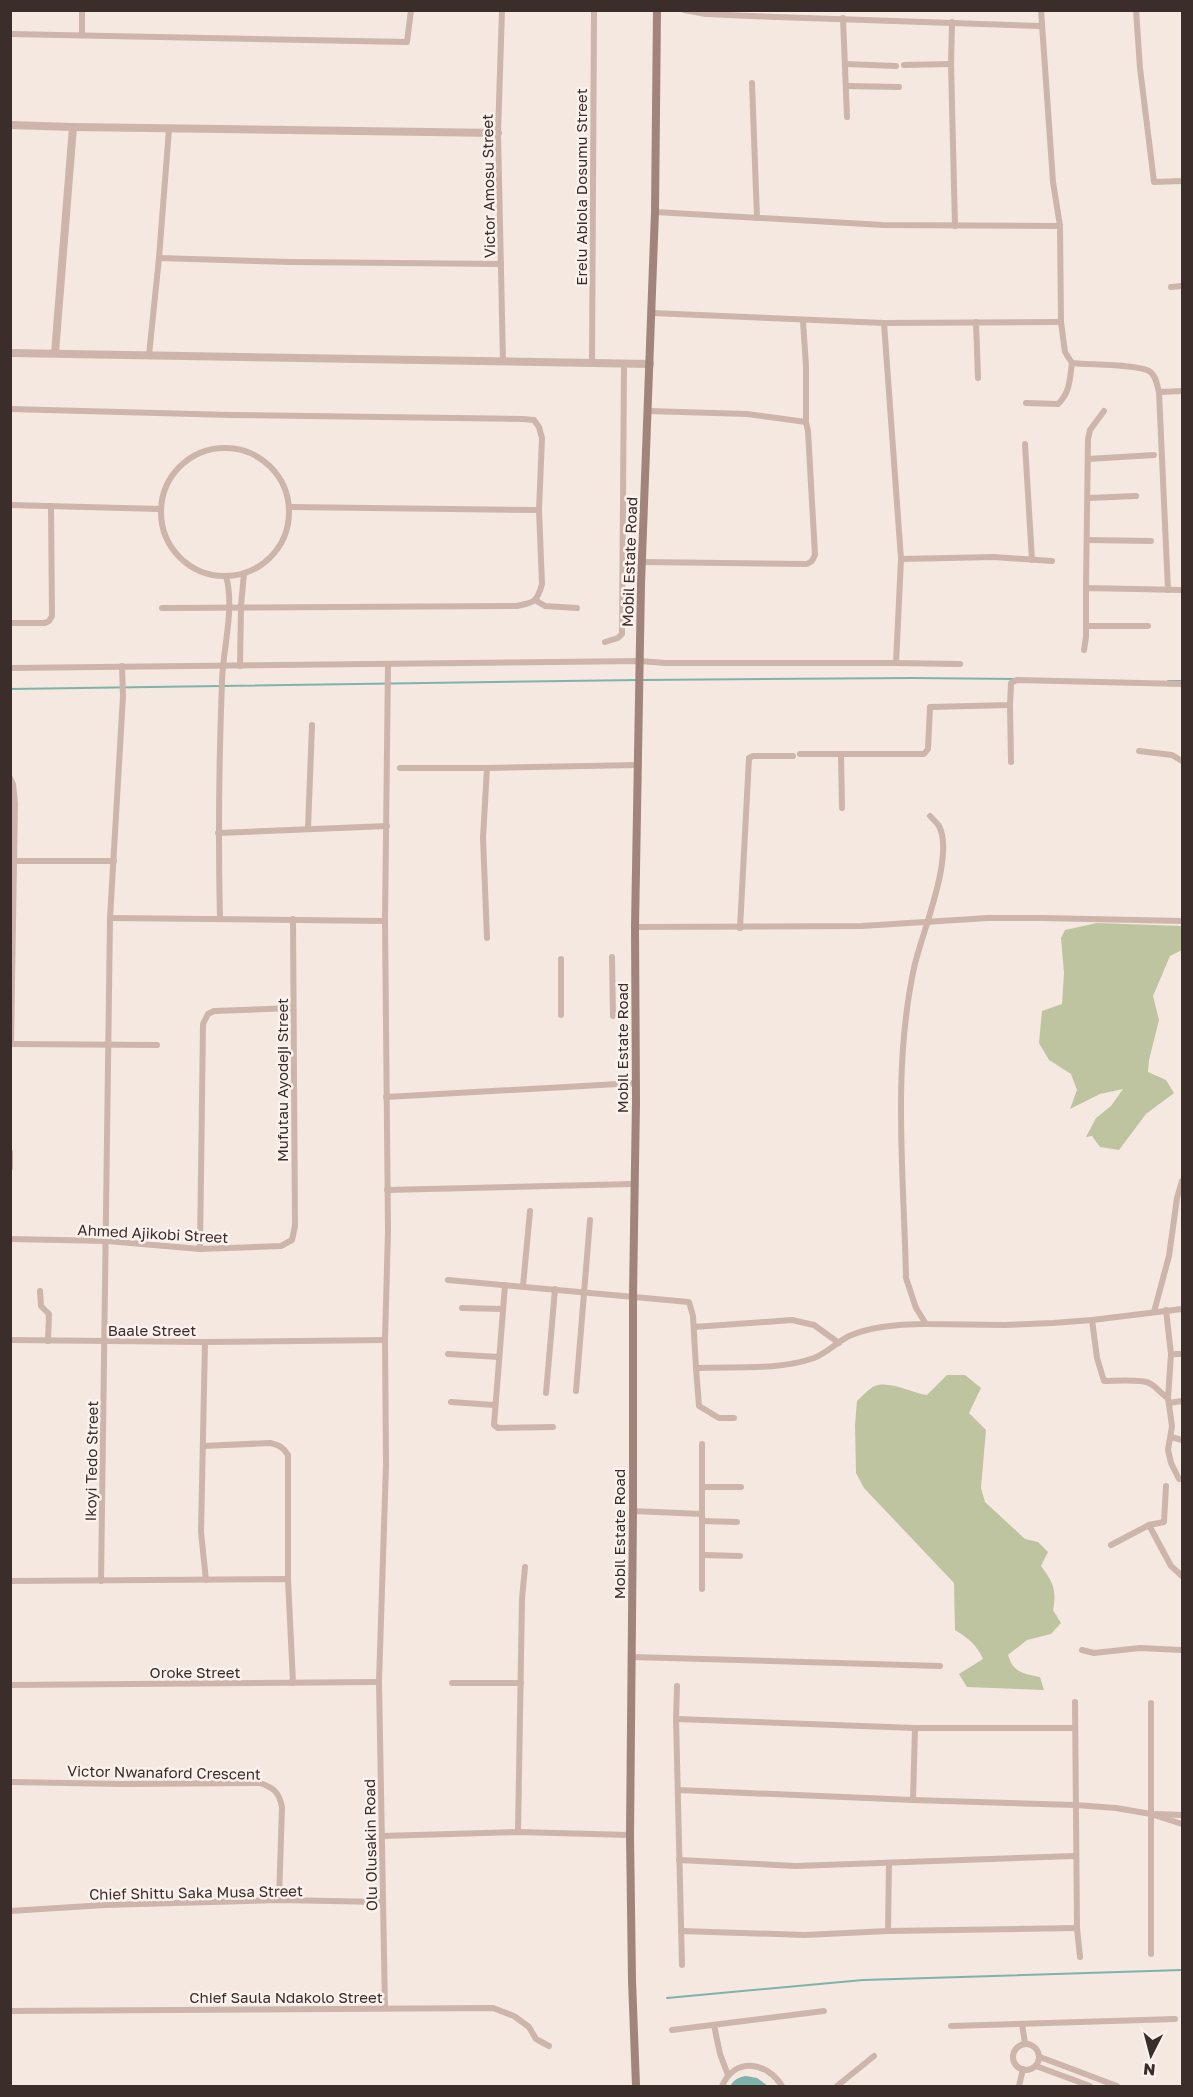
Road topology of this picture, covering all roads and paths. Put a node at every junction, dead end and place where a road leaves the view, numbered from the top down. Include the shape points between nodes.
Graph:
1 (82, 10) edge
2 (411, 10) edge
3 (502, 10) edge
4 (594, 10) edge
5 (657, 10) edge
6 (684, 10) edge
7 (1041, 10) edge
8 (1136, 10) edge
9 (751, 13) edge
10 (843, 18) junction
11 (952, 22) junction
12 (1041, 26) junction
13 (10, 34) edge
14 (82, 36) junction
15 (845, 64) junction
16 (904, 64) dead end
17 (951, 64) junction
18 (896, 66) dead end
19 (752, 83) dead end
20 (846, 86) junction
21 (899, 87) dead end
22 (847, 117) dead end
23 (10, 125) edge
24 (73, 127) junction
25 (169, 129) junction
26 (498, 133) junction
27 (1182, 181) edge
28 (655, 212) junction
29 (757, 219) junction
30 (955, 226) junction
31 (1060, 226) junction
32 (159, 258) junction
33 (501, 264) junction
34 (1182, 286) edge
35 (1171, 287) dead end
36 (652, 313) junction
37 (803, 321) junction
38 (976, 322) junction
39 (1061, 322) junction
40 (884, 323) junction
41 (10, 352) edge
42 (55, 353) junction
43 (149, 355) junction
44 (503, 362) junction
45 (1072, 363) junction
46 (592, 364) junction
47 (624, 364) junction
48 (650, 364) junction
49 (978, 378) dead end
50 (1182, 391) edge
51 (1159, 392) junction
52 (1026, 403) dead end
53 (10, 409) edge
54 (648, 411) junction
55 (1104, 411) dead end
56 (806, 422) junction
57 (1025, 444) dead end
58 (1154, 455) dead end
59 (1088, 459) junction
60 (1136, 496) dead end
61 (1088, 498) junction
62 (10, 505) edge
63 (51, 506) junction
64 (290, 507) junction
65 (160, 509) junction
66 (539, 510) junction
67 (1087, 540) junction
68 (1151, 541) dead end
69 (901, 559) junction
70 (1032, 560) junction
71 (1052, 561) dead end
72 (642, 562) junction
73 (244, 573) junction
74 (226, 576) junction
75 (1086, 588) junction
76 (1168, 590) junction
77 (1182, 590) edge
78 (535, 600) junction
79 (241, 606) junction
80 (228, 607) junction
81 (162, 608) dead end
82 (577, 608) dead end
83 (10, 623) edge
84 (1086, 626) junction
85 (1148, 626) dead end
86 (605, 642) dead end
87 (1084, 650) dead end
88 (640, 661) junction
89 (896, 663) junction
90 (960, 663) dead end
91 (388, 665) junction
92 (122, 666) junction
93 (223, 666) junction
94 (240, 666) junction
95 (10, 668) edge
96 (1182, 684) edge
97 (1010, 705) junction
98 (312, 725) dead end
99 (1139, 752) dead end
100 (800, 754) dead end
101 (841, 754) junction
102 (793, 756) dead end
103 (1182, 761) edge
104 (1011, 762) dead end
105 (637, 765) junction
106 (400, 768) dead end
107 (487, 768) junction
108 (10, 778) edge
109 (842, 808) dead end
110 (930, 816) dead end
111 (387, 826) junction
112 (308, 829) junction
113 (218, 833) junction
114 (14, 861) junction
115 (114, 861) junction
116 (110, 918) junction
117 (220, 919) junction
118 (293, 920) junction
119 (385, 921) junction
120 (1182, 921) edge
121 (928, 922) junction
122 (635, 927) junction
123 (740, 928) junction
124 (487, 938) dead end
125 (11, 943) edge
126 (612, 957) dead end
127 (561, 959) dead end
128 (293, 1008) junction
129 (561, 1015) dead end
130 (613, 1016) dead end
131 (109, 1043) junction
132 (11, 1044) edge
133 (158, 1045) dead end
134 (636, 1083) junction
135 (386, 1097) junction
136 (10, 1152) edge
137 (10, 1168) edge
138 (1182, 1181) edge
139 (634, 1184) junction
140 (387, 1191) junction
141 (530, 1211) dead end
142 (590, 1220) dead end
143 (10, 1239) edge
144 (292, 1240) joint
145 (107, 1241) junction
146 (200, 1249) junction
147 (448, 1280) dead end
148 (506, 1285) junction
149 (523, 1286) junction
150 (555, 1289) junction
151 (40, 1291) dead end
152 (582, 1291) junction
153 (633, 1296) junction
154 (462, 1308) dead end
155 (503, 1309) junction
156 (1182, 1309) edge
157 (1166, 1310) junction
158 (1155, 1312) junction
159 (1092, 1320) junction
160 (926, 1324) junction
161 (694, 1327) junction
162 (10, 1340) edge
163 (384, 1340) junction
164 (48, 1341) junction
165 (105, 1342) junction
166 (205, 1342) junction
167 (839, 1343) junction
168 (1182, 1353) edge
169 (448, 1354) dead end
170 (1171, 1354) junction
171 (499, 1357) junction
172 (696, 1368) junction
173 (576, 1391) dead end
174 (546, 1393) dead end
175 (1168, 1400) junction
176 (1182, 1401) edge
177 (451, 1402) dead end
178 (494, 1405) junction
179 (734, 1418) dead end
180 (553, 1427) dead end
181 (1171, 1437) junction
182 (1182, 1440) edge
183 (702, 1444) dead end
184 (203, 1446) junction
185 (1179, 1479) dead end
186 (1166, 1486) dead end
187 (702, 1487) junction
188 (741, 1487) dead end
189 (633, 1511) junction
190 (702, 1517) junction
191 (737, 1522) dead end
192 (1149, 1525) junction
193 (1111, 1545) dead end
194 (702, 1555) junction
195 (740, 1556) dead end
196 (525, 1567) dead end
197 (1182, 1576) edge
198 (206, 1580) junction
199 (288, 1580) junction
200 (10, 1581) edge
201 (101, 1581) junction
202 (702, 1589) dead end
203 (1082, 1650) dead end
204 (1182, 1650) edge
205 (632, 1658) junction
206 (940, 1666) dead end
207 (293, 1683) junction
208 (379, 1683) junction
209 (452, 1683) dead end
210 (520, 1683) junction
211 (10, 1685) edge
212 (677, 1686) dead end
213 (1075, 1702) dead end
214 (1151, 1702) dead end
215 (676, 1719) junction
216 (915, 1728) junction
217 (1075, 1728) junction
218 (10, 1782) edge
219 (678, 1790) junction
220 (913, 1800) junction
221 (1075, 1805) junction
222 (1150, 1814) junction
223 (1182, 1815) edge
224 (1182, 1824) edge
225 (518, 1832) junction
226 (630, 1835) junction
227 (382, 1836) junction
228 (1076, 1856) junction
229 (679, 1860) junction
230 (889, 1863) junction
231 (279, 1900) junction
232 (382, 1902) junction
233 (10, 1911) edge
234 (1077, 1928) junction
235 (681, 1931) junction
236 (888, 1931) junction
237 (1151, 1954) dead end
238 (1080, 1957) dead end
239 (682, 1965) dead end
240 (385, 2008) junction
241 (10, 2011) edge
242 (824, 2011) dead end
243 (1175, 2019) dead end
244 (1022, 2024) junction
245 (714, 2025) junction
246 (951, 2026) dead end
247 (672, 2030) dead end
248 (1025, 2043) junction
249 (549, 2046) dead end
250 (874, 2056) dead end
251 (1040, 2057) junction
252 (1036, 2066) junction
253 (1023, 2069) junction
254 (728, 2075) junction
255 (636, 2086) edge
256 (722, 2086) edge
257 (782, 2086) edge
258 (837, 2086) edge
259 (1019, 2086) edge
260 (1086, 2086) edge
261 (1117, 2086) edge

1 - 14 street
2 - 14 street via 407,42
3 - 26 street, Victor Amosu Street
4 - 46 street, Erelu Abiola Dosumu Street
5 - 28 main road, Mobil Estate Road
6 - 9 street via 706,14
7 - 12 street
8 - 27 street via 1154,182
9 - 10 street
10 - 11 street
10 - 15 street
11 - 12 street
11 - 17 street
12 - 31 street
13 - 14 street
15 - 18 street
15 - 20 street
16 - 17 street
17 - 30 street
19 - 29 street
20 - 21 street
20 - 22 street
23 - 24 street
24 - 25 street
24 - 42 street
25 - 26 street
25 - 32 street
26 - 33 street, Victor Amosu Street
28 - 29 street
28 - 36 main road, Mobil Estate Road
29 - 30 street
30 - 31 street
31 - 39 street
32 - 33 street
32 - 43 street
33 - 44 street, Victor Amosu Street
34 - 35 street
36 - 37 street
36 - 48 main road, Mobil Estate Road
37 - 40 street
37 - 56 street
38 - 39 street
38 - 40 street
38 - 49 street
39 - 45 street via 1065,352
40 - 69 street
41 - 42 street
42 - 43 street
43 - 44 street
44 - 46 street
45 - 51 street via 1151,372
45 - 52 street via 1065,398 1058,404
46 - 47 street
47 - 48 street
47 - 86 street via 622,634
48 - 54 main road, Mobil Estate Road
50 - 51 street
51 - 76 street
53 - 66 street via 534,420 542,438
54 - 56 street via 747,414
54 - 72 main road, Mobil Estate Road
55 - 59 street via 1090,430
56 - 72 street via 815,555 812,561
57 - 70 street
58 - 59 street
59 - 61 street
60 - 61 street
61 - 67 street
62 - 63 street
63 - 65 street
63 - 83 street via 52,616 45,623
64 - 65 street via 285,486 273,468 255,454 223,447 192,456 176,470 165,488
64 - 66 street
64 - 73 street via 281,545 268,560
65 - 74 street via 162,528 183,561 200,571
66 - 78 street via 542,584
67 - 68 street
67 - 75 street
69 - 70 street
69 - 89 street
70 - 71 street
72 - 88 main road, Mobil Estate Road
73 - 74 street
73 - 79 street
74 - 80 street
75 - 76 street
75 - 84 street
76 - 77 street
78 - 79 street via 516,606
78 - 82 street via 545,606
79 - 80 street
79 - 94 street
80 - 81 street
80 - 93 street
84 - 85 street
84 - 87 street
88 - 89 street
88 - 91 street
88 - 105 main road, Mobil Estate Road
89 - 90 street
91 - 94 street
91 - 111 street, Olu Olusakin Road
92 - 93 street
92 - 95 street
92 - 115 street, Ikoyi Tedo Street
93 - 94 street
93 - 113 street
96 - 97 street via 1017,680 1011,683
97 - 101 street via 932,705 928,749 924,754
97 - 104 street
98 - 112 street
99 - 103 street via 1172,755
100 - 101 street
101 - 109 street
102 - 123 street via 749,758
105 - 107 street
105 - 122 main road, Mobil Estate Road
106 - 107 street
107 - 124 street via 483,838
108 - 114 street via 15,803
110 - 121 street via 939,825 943,857
111 - 112 street
111 - 119 street, Olu Olusakin Road
112 - 113 street
113 - 117 street
114 - 115 street
114 - 125 street
115 - 116 street, Ikoyi Tedo Street
116 - 117 street
116 - 131 street, Ikoyi Tedo Street
117 - 118 street
118 - 119 street
118 - 128 street, Mufutau Ayodeji Street
119 - 135 street, Olu Olusakin Road
120 - 121 street via 1042,918
121 - 123 street
121 - 160 street via 914,970 900,1083 906,1278
122 - 123 street
122 - 134 main road, Mobil Estate Road
125 - 132 street
126 - 130 street
127 - 129 street
128 - 144 street, Mufutau Ayodeji Street
128 - 146 street via 214,1011 205,1018
131 - 132 street
131 - 133 street
131 - 145 street, Ikoyi Tedo Street
134 - 135 street
134 - 139 main road, Mobil Estate Road
135 - 140 street, Olu Olusakin Road
136 - 137 street
138 - 158 street
139 - 140 street
139 - 153 main road, Mobil Estate Road
140 - 163 street, Olu Olusakin Road
141 - 149 street
142 - 152 street
143 - 145 street, Ahmed Ajikobi Street
144 - 146 street, Ahmed Ajikobi Street via 281,1246
145 - 146 street, Ahmed Ajikobi Street
145 - 165 street, Ikoyi Tedo Street
147 - 148 street
148 - 149 street
148 - 155 street
149 - 150 street
150 - 152 street
150 - 174 street
151 - 164 street via 41,1306 49,1314
152 - 153 street
152 - 173 street
153 - 161 street via 689,1302
153 - 189 main road, Mobil Estate Road
154 - 155 street
155 - 171 street
156 - 157 street
157 - 158 street
157 - 170 street
158 - 159 street
159 - 160 street via 1010,1325
159 - 175 street via 1104,1381 1151,1383
160 - 167 street via 873,1330
161 - 167 street via 792,1320 814,1325
161 - 172 street
162 - 164 street, Baale Street
163 - 166 street, Baale Street
163 - 208 street, Olu Olusakin Road via 386,1465
164 - 165 street, Baale Street
165 - 166 street, Baale Street
165 - 201 street, Ikoyi Tedo Street
166 - 184 street
167 - 172 street via 816,1358 793,1363
168 - 170 street
169 - 171 street
170 - 175 street
171 - 178 street
172 - 179 street via 699,1406 714,1416
175 - 176 street
175 - 181 street
177 - 178 street
178 - 180 street via 494,1425 498,1428
181 - 182 street
181 - 185 street via 1169,1456
183 - 187 street
184 - 198 street via 201,1532
184 - 199 street via 270,1443 285,1450
186 - 192 street via 1164,1522
187 - 188 street
187 - 190 street
189 - 190 street
189 - 205 main road, Mobil Estate Road
190 - 191 street
190 - 194 street
192 - 193 street
192 - 197 street via 1171,1566
194 - 195 street
194 - 202 street
196 - 210 street
198 - 199 street
198 - 201 street
199 - 207 street
200 - 201 street
203 - 204 street
205 - 206 street
205 - 226 main road, Mobil Estate Road
207 - 208 street, Oroke Street
207 - 211 street, Oroke Street
208 - 227 street, Olu Olusakin Road
209 - 210 street
210 - 225 street
212 - 215 street
213 - 217 street
214 - 222 street
215 - 216 street
215 - 219 street
216 - 217 street
216 - 220 street
217 - 221 street
218 - 231 street, Victor Nwanaford Crescent via 260,1783 273,1787 282,1807
219 - 220 street
219 - 229 street
220 - 221 street
221 - 222 street
221 - 228 street
222 - 223 street
222 - 224 street
222 - 237 street
225 - 226 street
225 - 227 street
226 - 255 main road, Mobil Estate Road
227 - 232 street, Olu Olusakin Road
228 - 230 street
228 - 234 street
229 - 230 street via 796,1866
229 - 235 street
230 - 236 street
231 - 232 street, Chief Shittu Saka Musa Street
231 - 233 street, Chief Shittu Saka Musa Street
232 - 240 street, Olu Olusakin Road
234 - 236 street
234 - 238 street
235 - 236 street via 805,1935
235 - 239 street
240 - 241 street, Chief Saula Ndakolo Street
240 - 249 street, Chief Saula Ndakolo Street via 493,2008 514,2016 529,2027 536,2039
242 - 245 street
243 - 244 street
244 - 246 street
244 - 248 street
245 - 247 street
245 - 254 street
248 - 251 street via 1034,2045
248 - 253 street via 1017,2047 1013,2056
250 - 258 street
251 - 252 street
251 - 261 street
252 - 253 street
252 - 260 street
253 - 259 street
254 - 256 street
254 - 257 street via 747,2066 765,2069

